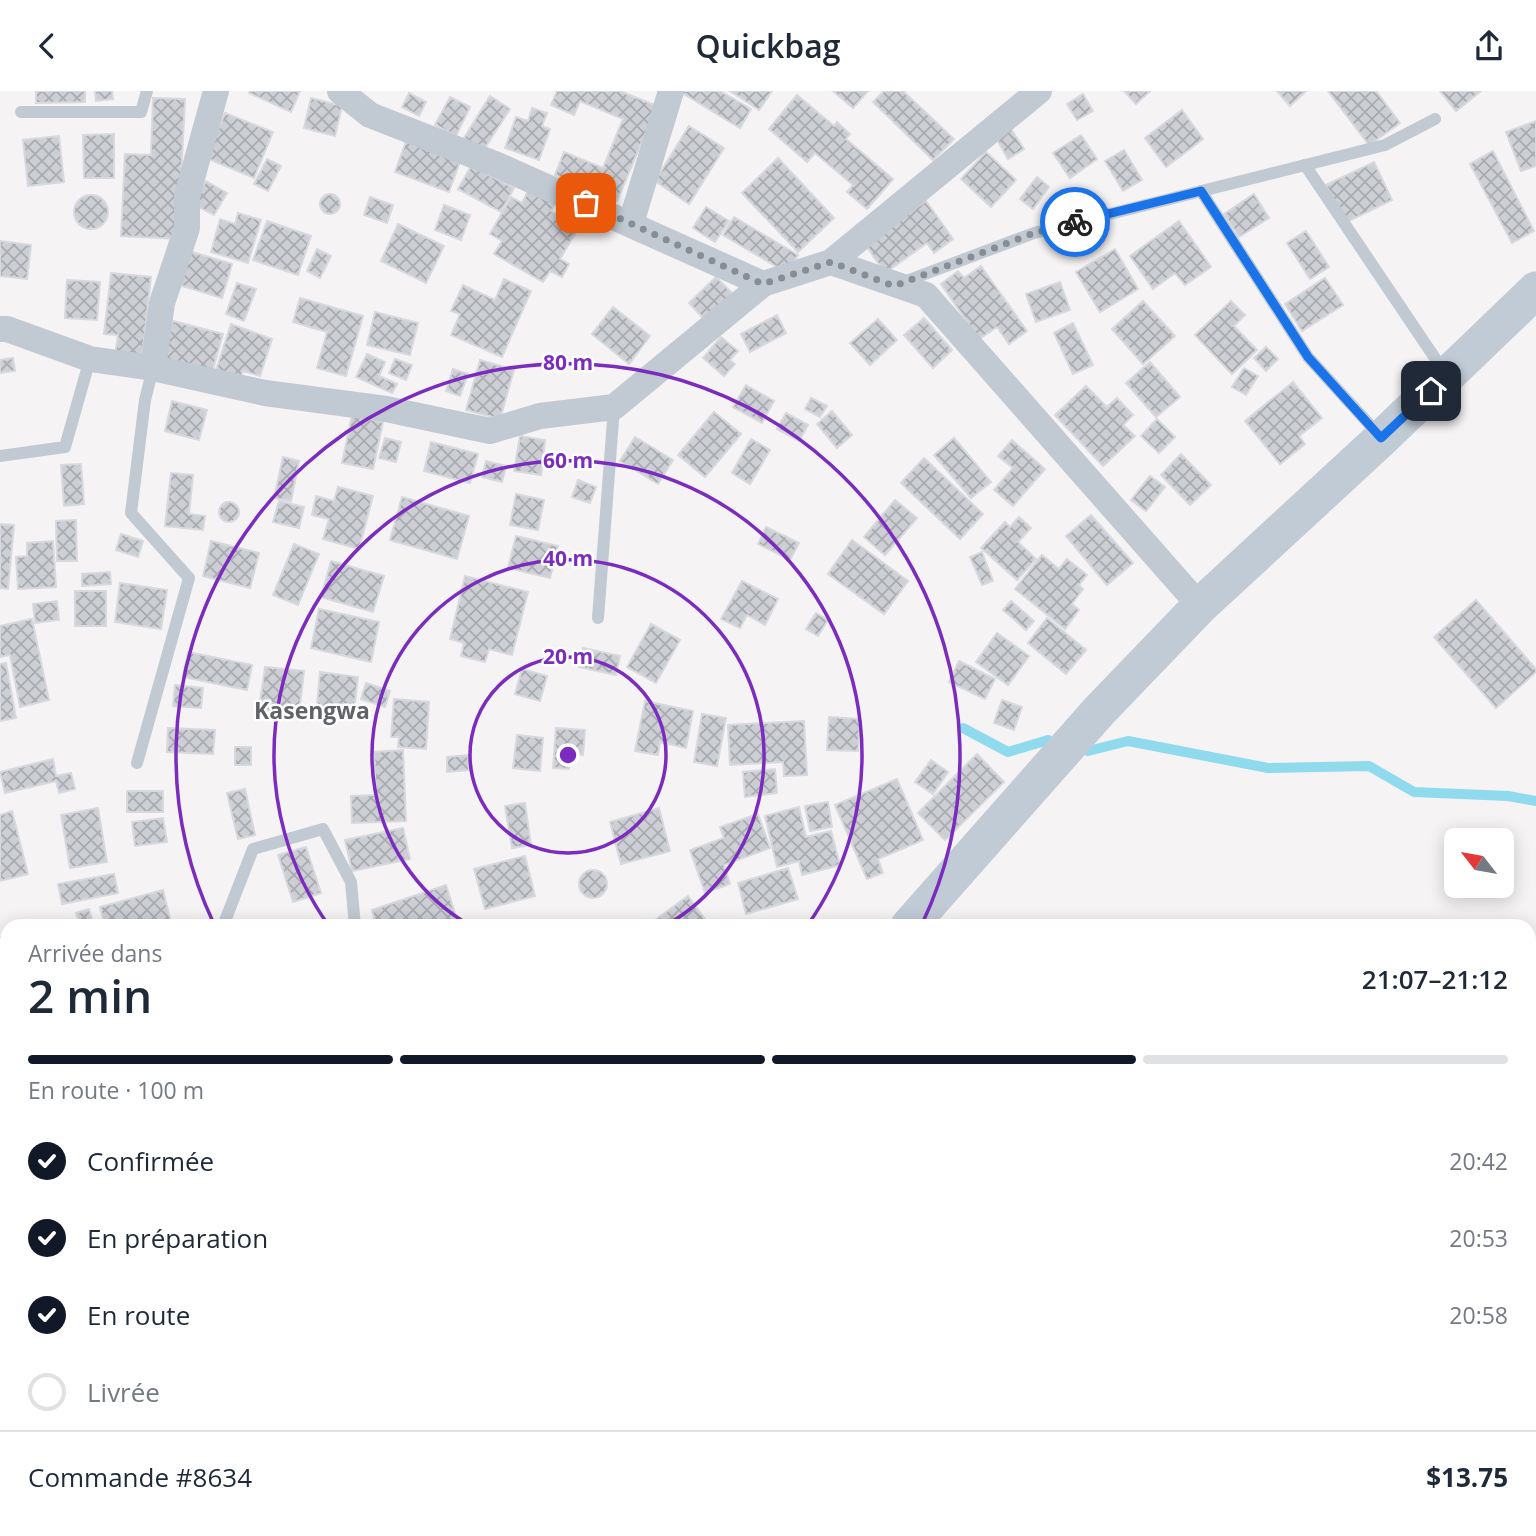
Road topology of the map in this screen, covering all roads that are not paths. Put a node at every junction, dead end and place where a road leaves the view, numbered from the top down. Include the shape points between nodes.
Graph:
1 (147, 91) edge
2 (216, 91) edge
3 (340, 91) edge
4 (671, 91) edge
5 (1039, 91) edge
6 (21, 112) dead end
7 (1435, 119) dead end
8 (1305, 165) junction
9 (1201, 191) junction
10 (631, 223) junction
11 (831, 262) junction
12 (763, 284) junction
13 (894, 286) junction
14 (1536, 290) edge
15 (0, 329) edge
16 (90, 359) junction
17 (153, 368) junction
18 (1447, 376) junction
19 (614, 407) junction
20 (1381, 438) junction
21 (0, 456) edge
22 (1200, 606) junction
23 (598, 618) dead end
24 (137, 763) dead end
25 (226, 919) edge
26 (354, 919) edge
27 (915, 919) edge

1 - 6 lane via 141,112
2 - 17 street via 187,197 187,228 162,303
3 - 10 street via 370,115
4 - 10 street
5 - 11 street
7 - 8 lane via 1385,145
8 - 9 lane
8 - 18 lane
9 - 13 lane via 1034,233
9 - 20 lane via 1308,357
10 - 12 street
11 - 12 street
11 - 13 street
12 - 19 street
13 - 22 street via 926,295
14 - 18 street
15 - 16 street
16 - 17 street
16 - 21 lane via 65,447
17 - 19 street via 265,393 386,409 490,431 540,416
17 - 24 lane via 131,513 189,578
18 - 20 street
19 - 23 lane
20 - 22 street
22 - 27 street via 1099,711
25 - 26 lane via 253,849 323,829 351,882

